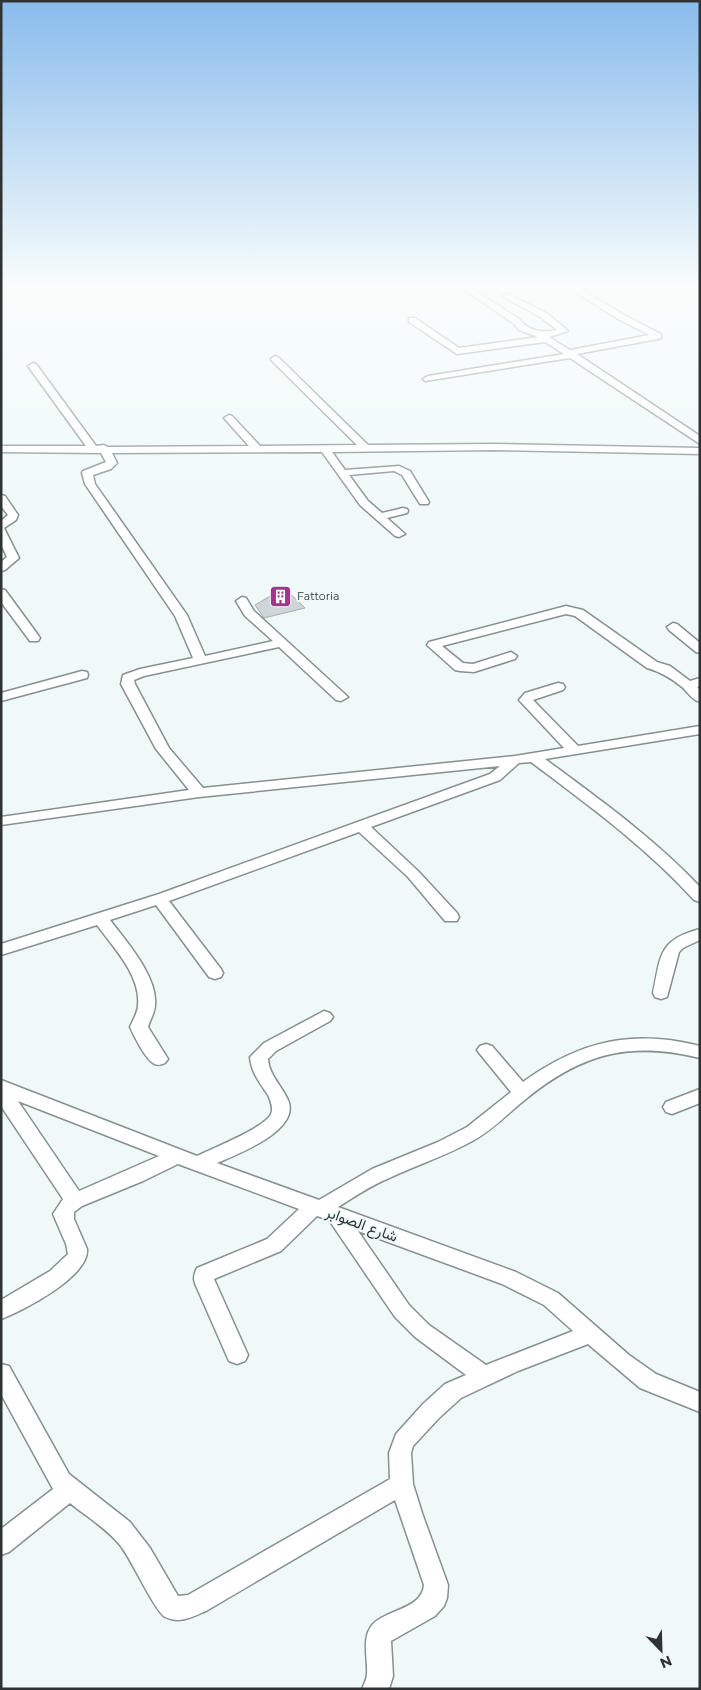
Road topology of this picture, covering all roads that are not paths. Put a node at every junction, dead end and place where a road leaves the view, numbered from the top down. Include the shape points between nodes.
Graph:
1 (279, 363) edge
2 (520, 363) edge
3 (584, 363) edge
4 (33, 366) dead end
5 (428, 379) dead end
6 (229, 418) dead end
7 (700, 441) edge
8 (92, 448) junction
9 (104, 448) junction
10 (365, 448) junction
11 (1, 449) edge
12 (325, 449) junction
13 (257, 450) junction
14 (700, 451) edge
15 (342, 473) junction
16 (1, 498) edge
17 (424, 502) dead end
18 (403, 512) dead end
19 (378, 517) junction
20 (1, 526) edge
21 (1, 531) edge
22 (399, 534) dead end
23 (1, 568) edge
24 (1, 593) edge
25 (242, 601) dead end
26 (673, 627) dead end
27 (34, 638) dead end
28 (283, 643) junction
29 (700, 649) edge
30 (511, 656) dead end
31 (201, 661) junction
32 (82, 675) dead end
33 (694, 683) edge
34 (558, 688) dead end
35 (1, 697) edge
36 (340, 697) dead end
37 (700, 698) edge
38 (700, 730) edge
39 (575, 751) junction
40 (532, 756) junction
41 (515, 760) junction
42 (200, 793) junction
43 (1, 821) edge
44 (362, 827) junction
45 (700, 896) edge
46 (159, 899) junction
47 (451, 917) dead end
48 (100, 918) junction
49 (700, 934) edge
50 (1, 950) edge
51 (215, 973) dead end
52 (661, 993) dead end
53 (324, 1017) dead end
54 (486, 1050) dead end
55 (700, 1052) edge
56 (159, 1059) dead end
57 (1, 1086) edge
58 (1, 1091) edge
59 (522, 1093) junction
60 (700, 1096) edge
61 (672, 1107) dead end
62 (177, 1156) junction
63 (198, 1164) junction
64 (75, 1200) junction
65 (324, 1210) junction
66 (1, 1310) edge
67 (591, 1334) junction
68 (237, 1355) dead end
69 (1, 1373) edge
70 (483, 1375) junction
71 (700, 1402) edge
72 (402, 1484) junction
73 (69, 1490) junction
74 (1, 1544) edge
75 (375, 1689) edge

1 - 10 street
2 - 5 street
3 - 7 street
4 - 8 street
6 - 13 street
8 - 9 street
8 - 11 street
9 - 13 street
9 - 31 street via 112,463 87,473 90,484 177,608
10 - 12 street
10 - 14 street
12 - 13 street
12 - 15 street
15 - 17 street via 396,468 406,473
15 - 19 street
16 - 20 street via 13,515
18 - 19 street
19 - 22 street
21 - 23 street via 13,558
24 - 27 street
25 - 28 street via 250,613
26 - 29 street
28 - 31 street
28 - 36 street
30 - 33 street via 474,668 460,667 433,645 573,610 652,665
31 - 42 street via 140,673 127,681 163,749
32 - 35 street
33 - 37 street
34 - 39 street via 526,700
38 - 39 street
39 - 40 street
40 - 41 street
40 - 45 street via 622,824
41 - 42 street
41 - 44 street via 495,777
42 - 43 street
44 - 46 street
44 - 47 street via 413,874
46 - 48 street
46 - 51 street
48 - 50 street
48 - 56 street via 133,964 144,986 147,1004 139,1027
49 - 52 street via 671,950
53 - 63 street via 270,1047 259,1057 258,1067 282,1108 279,1118 266,1130
54 - 59 street
55 - 59 street via 655,1042 630,1042 608,1047 561,1067
57 - 62 street, شارع الصوابر
58 - 64 street
59 - 65 street via 469,1135 380,1174
60 - 61 street
62 - 63 street, شارع الصوابر
62 - 64 street
63 - 65 street, شارع الصوابر
64 - 66 street via 63,1214 78,1248 74,1264
65 - 67 street, شارع الصوابر via 509,1278 551,1299
65 - 68 street via 274,1245 204,1274 207,1288
65 - 70 street via 402,1311 443,1348
67 - 70 street
67 - 71 street, شارع الصوابر via 648,1381
69 - 73 street
70 - 72 street via 454,1391 404,1441 400,1453
72 - 73 street via 185,1608 174,1608 167,1603 122,1530
72 - 75 street via 436,1585 435,1598 426,1608 382,1632 378,1638 380,1675
73 - 74 street

